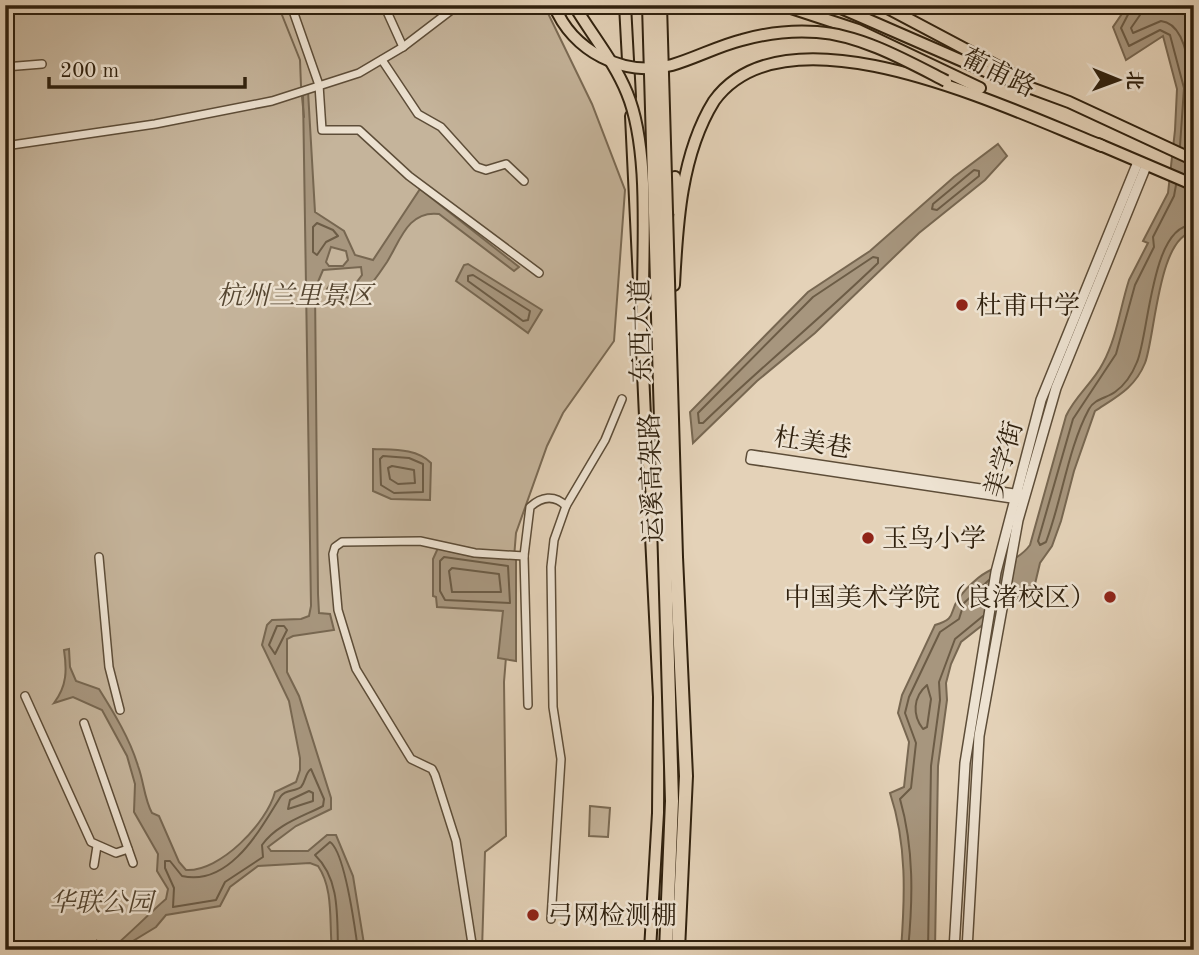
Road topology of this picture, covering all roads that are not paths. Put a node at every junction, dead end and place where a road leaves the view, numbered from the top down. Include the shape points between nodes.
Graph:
1 (291, 5) edge
2 (384, 5) edge
3 (458, 5) edge
4 (554, 5) edge
5 (574, 5) edge
6 (625, 5) edge
7 (652, 5) edge
8 (660, 5) edge
9 (782, 5) edge
10 (834, 5) edge
11 (882, 5) edge
12 (403, 47) junction
13 (382, 60) junction
14 (42, 64) dead end
15 (5, 67) edge
16 (946, 81) junction
17 (319, 85) junction
18 (1069, 102) junction
19 (5, 146) edge
20 (1102, 146) junction
21 (1194, 160) edge
22 (1142, 164) junction
23 (675, 177) dead end
24 (524, 181) dead end
25 (1194, 185) edge
26 (539, 273) dead end
27 (674, 285) junction
28 (622, 399) dead end
29 (676, 429) joint
30 (647, 432) joint
31 (1019, 497) junction
32 (566, 506) junction
33 (524, 556) junction
34 (99, 557) dead end
35 (680, 632) junction
36 (666, 634) junction
37 (25, 696) dead end
38 (528, 705) dead end
39 (120, 710) dead end
40 (84, 723) dead end
41 (97, 846) junction
42 (128, 849) junction
43 (133, 863) dead end
44 (94, 865) dead end
45 (551, 919) dead end
46 (473, 950) edge
47 (650, 950) edge
48 (666, 950) edge
49 (672, 950) edge
50 (678, 950) edge
51 (954, 950) edge
52 (967, 950) edge

1 - 17 street
2 - 12 street
3 - 12 street
4 - 16 main road, bridge via 579,42 618,65 658,67 762,35 819,32 859,43
5 - 30 main road, bridge via 622,83 637,129
6 - 47 main road via 659,697
7 - 36 highway, 运溪高架路, bridge
7 - 49 main road, 东西大道 via 679,795
8 - 35 highway, 运溪高架路, bridge
9 - 20 main road, 葡甫路 via 858,30
10 - 18 main road, 葡甫路
11 - 18 main road
12 - 13 street
13 - 17 street via 359,73
13 - 24 street via 418,114 441,127 477,167 486,170 506,164
14 - 15 street
16 - 20 main road
16 - 27 main road, bridge via 874,58 813,49 776,54 739,74 715,99 695,142 681,201
17 - 19 street via 272,101 185,118
17 - 26 street via 322,130 359,130 409,176
18 - 21 main road, 葡甫路
20 - 22 main road, 葡甫路
22 - 25 main road, 葡甫路
22 - 31 street, 美学街 via 1041,400
23 - 27 main road
27 - 29 main road, bridge
28 - 32 street via 605,440
29 - 35 highway, bridge
30 - 36 highway, bridge
31 - 31 street, 杜美巷 via 750,460 751,454
31 - 51 street, 美学街 via 993,585 965,763
31 - 52 street, 美学街 via 979,736
32 - 33 street via 550,498 540,499 530,508
32 - 45 street via 554,540 551,567 553,707 561,759
33 - 38 street
33 - 46 street via 475,553 420,541 342,542 333,554 338,610 356,668 411,759 435,775 456,841
34 - 39 street via 108,667
35 - 50 highway, 运溪高架路, bridge via 686,776
36 - 48 highway, 运溪高架路, bridge via 672,801
37 - 41 street via 91,842
40 - 42 street
41 - 42 street via 116,853
41 - 44 street
42 - 43 street

